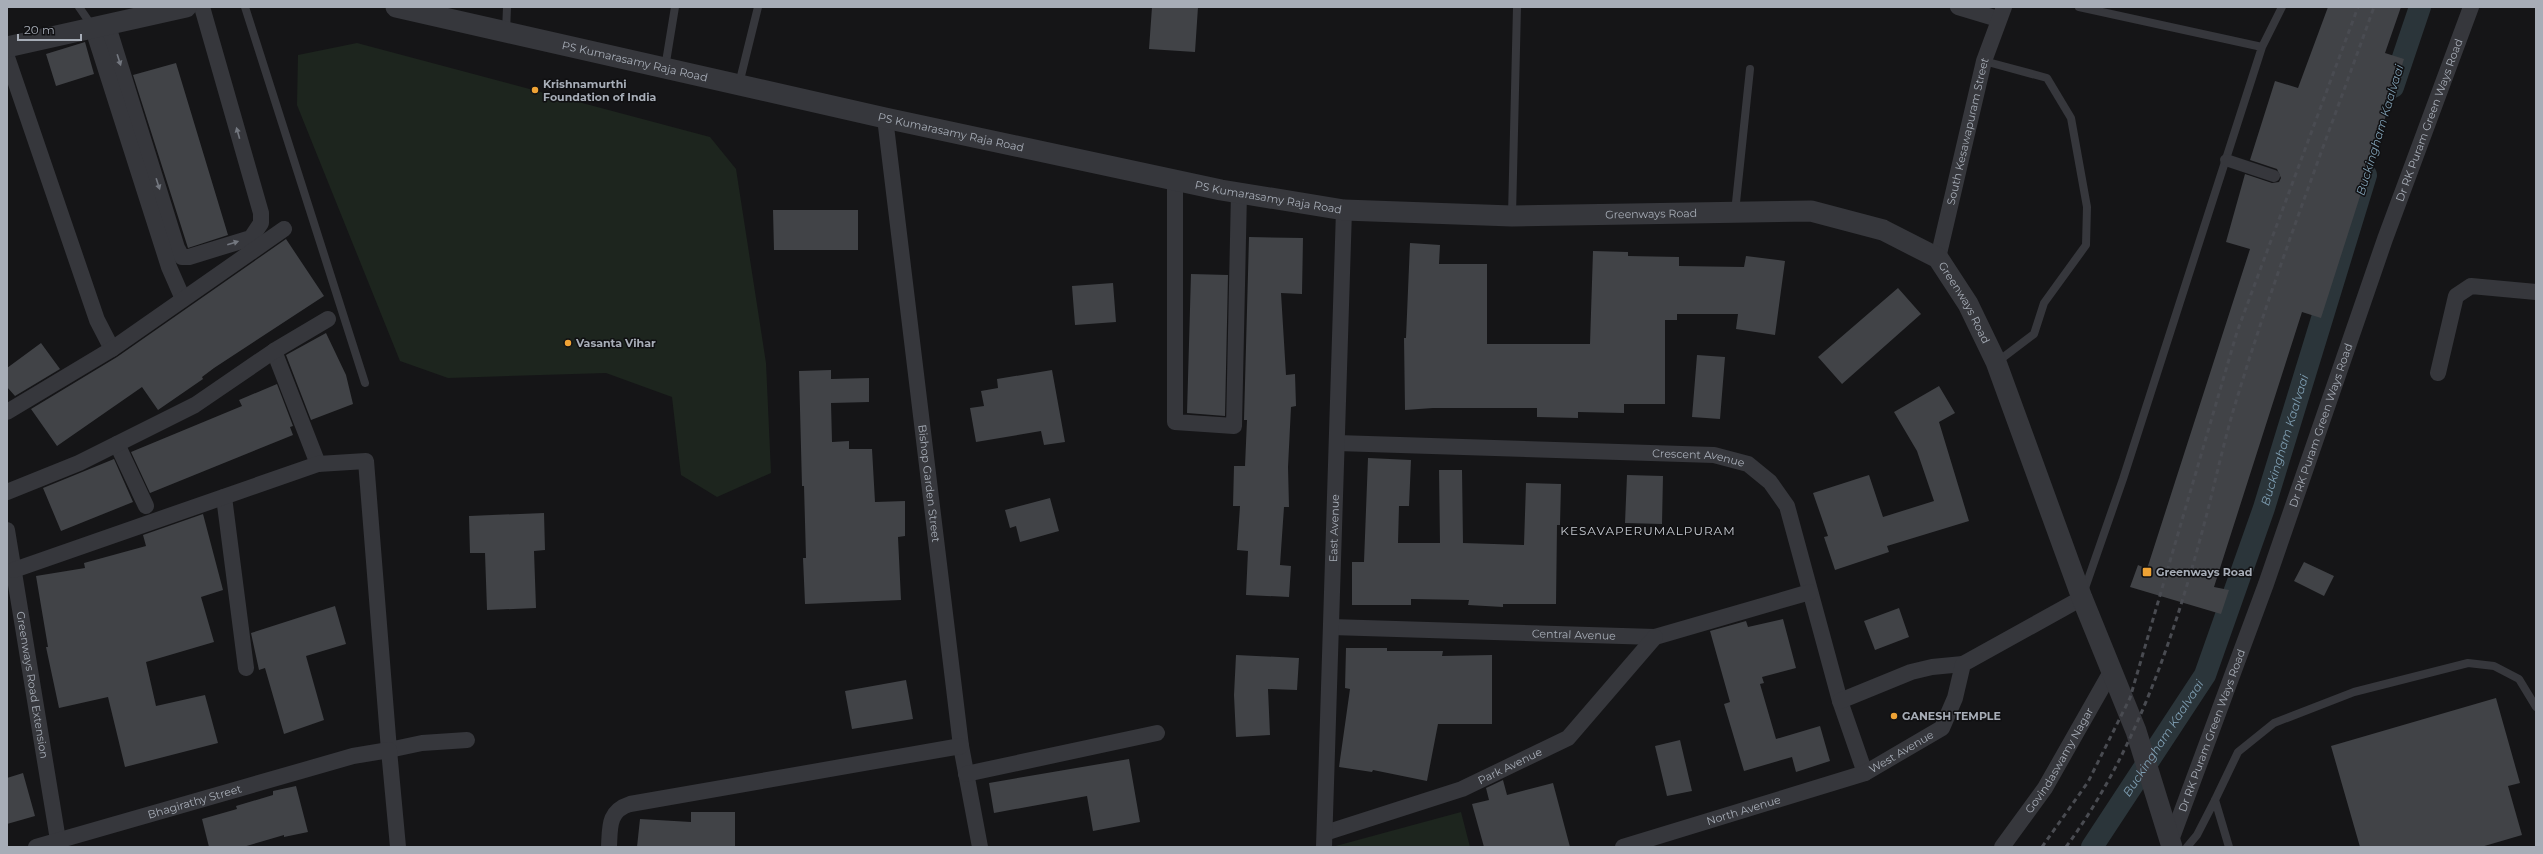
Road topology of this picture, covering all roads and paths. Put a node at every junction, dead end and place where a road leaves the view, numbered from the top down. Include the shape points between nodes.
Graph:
1 (79, 7) edge
2 (186, 7) edge
3 (202, 7) edge
4 (245, 7) edge
5 (396, 7) edge
6 (507, 7) edge
7 (675, 7) edge
8 (758, 7) edge
9 (1517, 7) edge
10 (1958, 7) edge
11 (2079, 7) edge
12 (2282, 7) edge
13 (2471, 7) edge
14 (2001, 13) edge
15 (99, 25) junction
16 (506, 33) junction
17 (7, 47) edge
18 (2262, 47) junction
19 (7, 57) edge
20 (1984, 61) junction
21 (665, 68) junction
22 (1750, 69) dead end
23 (738, 85) junction
24 (885, 118) junction
25 (2226, 160) junction
26 (2274, 176) dead end
27 (1176, 180) junction
28 (1239, 192) junction
29 (1344, 210) junction
30 (1735, 212) junction
31 (1512, 216) junction
32 (284, 229) dead end
33 (1938, 258) junction
34 (2536, 292) edge
35 (183, 299) junction
36 (328, 319) dead end
37 (112, 349) junction
38 (274, 351) junction
39 (1996, 362) junction
40 (2438, 373) dead end
41 (365, 382) dead end
42 (7, 412) edge
43 (1337, 443) junction
44 (117, 444) junction
45 (318, 464) junction
46 (7, 492) edge
47 (224, 497) junction
48 (146, 506) dead end
49 (7, 530) edge
50 (12, 579) edge
51 (1810, 592) junction
52 (2082, 598) junction
53 (1331, 627) junction
54 (1655, 637) junction
55 (1963, 664) junction
56 (246, 668) dead end
57 (2112, 670) junction
58 (1840, 700) junction
59 (2536, 707) edge
60 (1157, 733) dead end
61 (467, 740) dead end
62 (961, 746) junction
63 (388, 750) junction
64 (1865, 773) junction
65 (966, 774) junction
66 (2215, 800) junction
67 (58, 840) junction
68 (1324, 840) edge
69 (2176, 846) edge
70 (36, 847) edge
71 (398, 847) edge
72 (609, 847) edge
73 (980, 847) edge
74 (1623, 847) edge
75 (2002, 847) edge
76 (2229, 847) edge

1 - 15 lane
2 - 15 street
15 -> 3 street via 177,248 182,256 189,257 251,238 261,223 261,213
4 - 41 lane
5 - 16 street, PS Kumarasamy Raja Road
6 - 16 lane
7 - 21 lane
8 - 23 lane
9 - 31 lane
10 - 14 street
11 - 18 lane
12 - 18 lane
13 - 69 street, Dr RK Puram Green Ways Road via 2385,239
14 - 20 street, South Kesawapuram Street
15 - 17 street
15 - 35 street via 169,267
16 - 21 street, PS Kumarasamy Raja Road
18 - 25 lane
19 - 37 street via 97,320
20 - 33 street, South Kesawapuram Street
20 - 39 lane via 2047,78 2071,118 2087,207 2086,245 2044,303 2034,334
21 - 23 street, PS Kumarasamy Raja Road
22 - 30 lane
23 - 24 street, PS Kumarasamy Raja Road
24 - 27 street, PS Kumarasamy Raja Road
24 - 62 street, Bishop Garden Street
25 - 26 street
25 - 52 lane
27 - 28 street, PS Kumarasamy Raja Road
27 - 28 street via 1175,422 1234,426
28 - 29 street, PS Kumarasamy Raja Road
29 - 31 street, PS Kumarasamy Raja Road
29 - 43 street, East Avenue
30 - 31 street, Greenways Road
30 - 33 street, Greenways Road via 1812,211 1883,230
32 - 35 street
33 - 39 street, Greenways Road via 1968,304
34 - 40 street via 2471,286 2463,289 2456,296
35 - 37 street
36 - 38 street
37 - 42 street
38 - 44 street via 195,405
38 - 45 street
39 - 52 street, Greenways Road
43 - 51 street, Crescent Avenue via 1714,455 1748,464 1770,482 1788,506
43 - 53 street, East Avenue
44 - 46 street via 79,464
44 - 48 street
45 - 47 street
45 - 63 street via 366,461
47 - 50 street
47 - 56 street
49 - 50 street, Greenways Road Extension
50 - 67 street, Greenways Road Extension
51 - 54 street, Central Avenue
51 - 58 street, Crescent Avenue
52 - 55 street
52 - 57 street, Greenways Road
53 - 54 street, Central Avenue
53 - 68 street, East Avenue
54 - 68 street, Park Avenue via 1568,738 1462,789
55 - 58 street via 1912,672
55 - 64 street, West Avenue via 1955,698 1942,728
57 - 69 street, Greenways Road via 2136,731 2159,811
57 - 75 street, Govindaswamy Nagar via 2045,788
58 - 64 street, Crescent Avenue
59 - 66 lane via 2519,679 2494,666 2468,663 2354,692 2274,723 2238,752
60 - 65 street
61 - 63 street, Bhagirathy Street via 422,743
62 - 65 street, Bishop Garden Street
62 - 72 street via 630,804 618,809 610,820
63 - 67 street, Bhagirathy Street via 353,756
63 - 71 street
64 - 74 street, North Avenue
65 - 73 street, Bishop Garden Street
66 - 69 lane via 2197,835
66 - 76 lane
67 - 70 street, Bhagirathy Street

